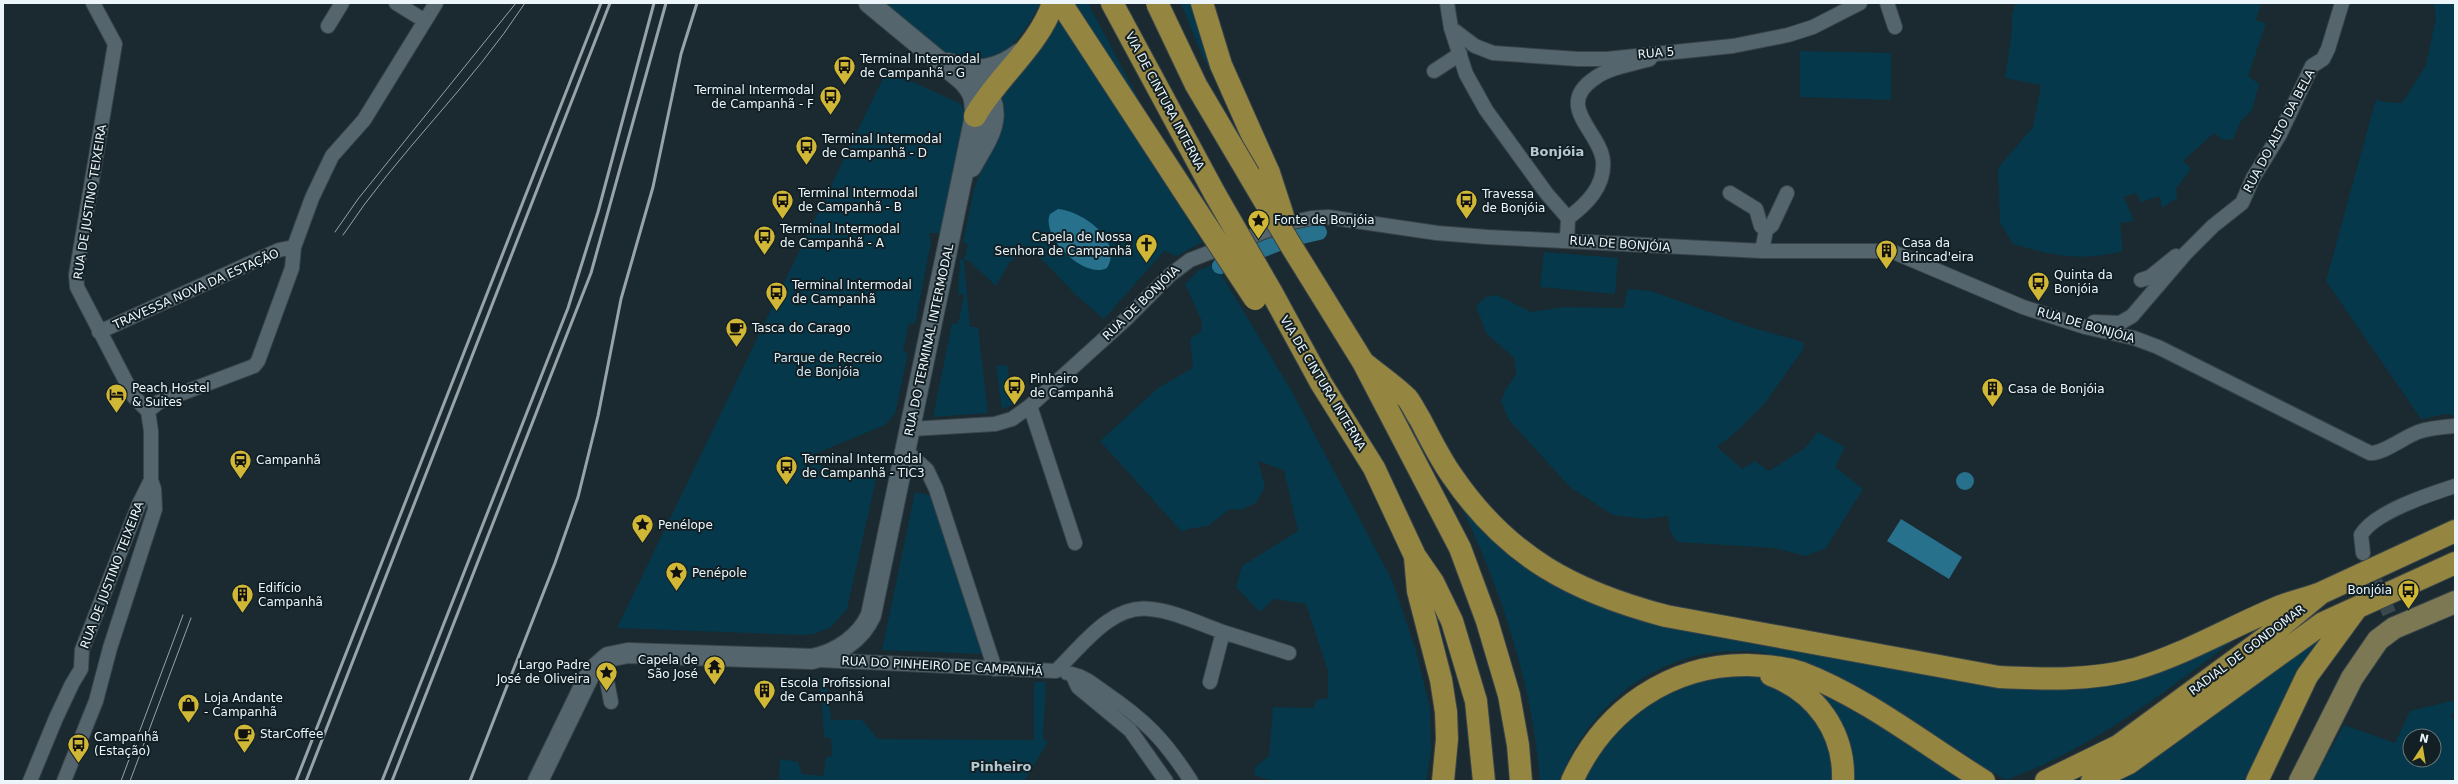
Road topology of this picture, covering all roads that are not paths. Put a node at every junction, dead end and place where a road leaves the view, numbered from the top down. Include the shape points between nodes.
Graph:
1 (93, 3) edge
2 (342, 3) edge
3 (396, 3) edge
4 (436, 3) edge
5 (869, 3) edge
6 (1053, 3) edge
7 (1061, 3) edge
8 (1112, 3) edge
9 (1157, 3) edge
10 (1202, 3) edge
11 (1447, 3) edge
12 (1860, 3) edge
13 (1887, 3) edge
14 (2342, 3) edge
15 (424, 21) junction
16 (328, 26) dead end
17 (1895, 27) dead end
18 (1451, 28) junction
19 (1026, 48) junction
20 (1677, 51) junction
21 (1460, 54) junction
22 (932, 56) junction
23 (972, 71) junction
24 (1434, 71) dead end
25 (989, 94) junction
26 (975, 116) junction
27 (962, 185) junction
28 (1730, 193) dead end
29 (1787, 193) dead end
30 (1568, 218) junction
31 (1766, 230) junction
32 (1567, 240) junction
33 (1290, 244) junction
34 (2195, 244) junction
35 (294, 247) junction
36 (1762, 252) junction
37 (2140, 280) dead end
38 (1263, 296) junction
39 (2085, 326) junction
40 (99, 332) junction
41 (1363, 362) junction
42 (1030, 406) junction
43 (148, 411) junction
44 (2455, 426) edge
45 (911, 429) junction
46 (906, 451) junction
47 (150, 480) junction
48 (2455, 486) edge
49 (2455, 531) edge
50 (1075, 543) dead end
51 (2363, 553) tunnel mouth
52 (1415, 556) junction
53 (2455, 563) edge
54 (2321, 593) junction
55 (2455, 602) edge
56 (2356, 609) junction
57 (1223, 632) junction
58 (840, 648) joint
59 (1289, 653) dead end
60 (803, 659) junction
61 (603, 660) junction
62 (1737, 665) junction
63 (995, 669) junction
64 (1056, 671) junction
65 (1072, 674) junction
66 (1210, 682) dead end
67 (611, 702) dead end
68 (30, 781) edge
69 (64, 781) edge
70 (538, 781) edge
71 (1166, 781) edge
72 (1191, 781) edge
73 (1443, 781) edge
74 (1484, 781) edge
75 (1521, 781) edge
76 (1572, 781) edge
77 (1843, 781) edge
78 (1984, 781) edge
79 (2046, 781) edge
80 (2092, 781) edge
81 (2257, 781) edge
82 (2300, 781) edge

1 - 40 street, RUA DE JUSTINO TEIXEIRA via 115,44 113,70 76,275 77,287
2 - 16 street
3 - 15 street
4 - 15 street
5 - 22 street
6 - 19 highway via 1039,32
7 - 38 highway, bridge via 1192,202
8 - 38 highway, VIA DE CINTURA INTERNA, bridge via 1215,194
9 - 33 highway, bridge via 1196,85
10 - 33 highway, bridge via 1221,64 1269,173
11 - 18 street
12 - 20 street, RUA 5 via 1813,27 1788,35 1734,46
13 - 17 street
14 - 34 street, RUA DO ALTO DA BELA via 2328,49 2322,59 2312,66 2280,134 2253,178 2242,203
15 - 35 street via 364,120 332,156 312,198
18 - 20 street, RUA 5 via 1475,46 1498,53 1594,60
18 - 21 street
19 - 23 street via 1001,66
19 - 25 highway
20 - 30 street via 1596,77 1583,89 1578,102 1579,111 1601,152 1602,169 1593,196
21 - 24 street
21 - 30 street via 1466,74 1486,110
22 - 23 street
22 - 26 street via 972,90
23 - 25 street, RUA DO TERMINAL INTERMODAL
25 - 26 highway
25 - 27 street, RUA DO TERMINAL INTERMODAL via 994,108 993,123
26 - 27 street, RUA DO TERMINAL INTERMODAL
27 - 45 street, RUA DO TERMINAL INTERMODAL
28 - 31 street via 1754,206
29 - 31 street via 1772,225
30 - 32 street
31 - 36 street
32 - 36 street, RUA DE BONJÓIA
32 - 42 street, RUA DE BONJÓIA via 1437,233 1349,219 1312,218 1284,224 1190,260 1170,275 1122,323
33 - 41 highway
34 - 37 street via 2150,277
34 - 39 street, RUA DO ALTO DA BELA via 2132,316 2120,323 2093,322
35 - 40 street, TRAVESSA NOVA DA ESTAÇÃO via 279,250
35 - 43 street via 292,268 254,366 159,402
36 - 39 street, RUA DE BONJÓIA via 1891,251 2023,307
38 - 52 highway, VIA DE CINTURA INTERNA via 1283,316 1321,384 1374,468
39 - 44 street, RUA DE BONJÓIA via 2134,338 2158,347 2358,449 2376,454 2419,432
40 - 43 street, RUA DE JUSTINO TEIXEIRA via 134,397
41 - 54 highway via 1408,399 1453,477 1507,540 1544,568 1584,589 1620,604 1666,616 1998,677 2053,680 2095,677 2135,669 2174,655 2282,606
41 - 75 highway via 1460,548 1482,606 1508,695 1518,744
42 - 45 street, RUA DE BONJÓIA via 1012,419 995,424
42 - 50 street
43 - 47 street, RUA DE JUSTINO TEIXEIRA via 151,431
45 - 46 street, RUA DO TERMINAL INTERMODAL
46 - 58 street, RUA DO TERMINAL INTERMODAL via 875,605 861,632
46 - 63 street via 927,470 936,489
47 - 68 street, RUA DE JUSTINO TEIXEIRA via 82,650 81,669 56,718
47 - 69 street, RUA DE JUSTINO TEIXEIRA via 154,489 156,509 110,648 96,701
48 - 51 street via 2390,512 2370,523 2361,535
49 - 54 highway, RADIAL DE GONDOMAR
52 - 73 highway via 1418,591 1441,680 1446,712 1447,738
52 - 74 highway, VIA DE CINTURA INTERNA via 1433,582 1452,621 1465,659 1476,701
53 - 56 highway, RADIAL DE GONDOMAR
54 - 79 highway, RADIAL DE GONDOMAR via 2280,627 2118,746
55 - 82 main road via 2392,621 2352,678
56 - 80 highway, RADIAL DE GONDOMAR via 2323,623 2129,763
56 - 81 highway via 2307,676
57 - 59 street, RUA DO PINHEIRO DE CAMPANHÃ
57 - 64 street, RUA DO PINHEIRO DE CAMPANHÃ via 1160,610 1134,610 1104,624
57 - 66 street
58 - 60 street, RUA DO PINHEIRO DE CAMPANHÃ via 822,657
60 - 61 street, RUA DO PINHEIRO DE CAMPANHÃ via 628,653 614,654
60 - 63 street, RUA DO PINHEIRO DE CAMPANHÃ
61 - 67 street
61 - 70 street via 588,678
62 - 76 highway via 1712,667 1668,680 1630,704 1600,733
62 - 77 highway via 1772,675 1791,684 1825,713 1836,732
62 - 78 highway via 1777,666 1828,685
63 - 64 street, RUA DO PINHEIRO DE CAMPANHÃ
64 - 65 street
65 - 71 street via 1078,687 1130,730
65 - 72 street via 1084,678 1138,716 1164,740

